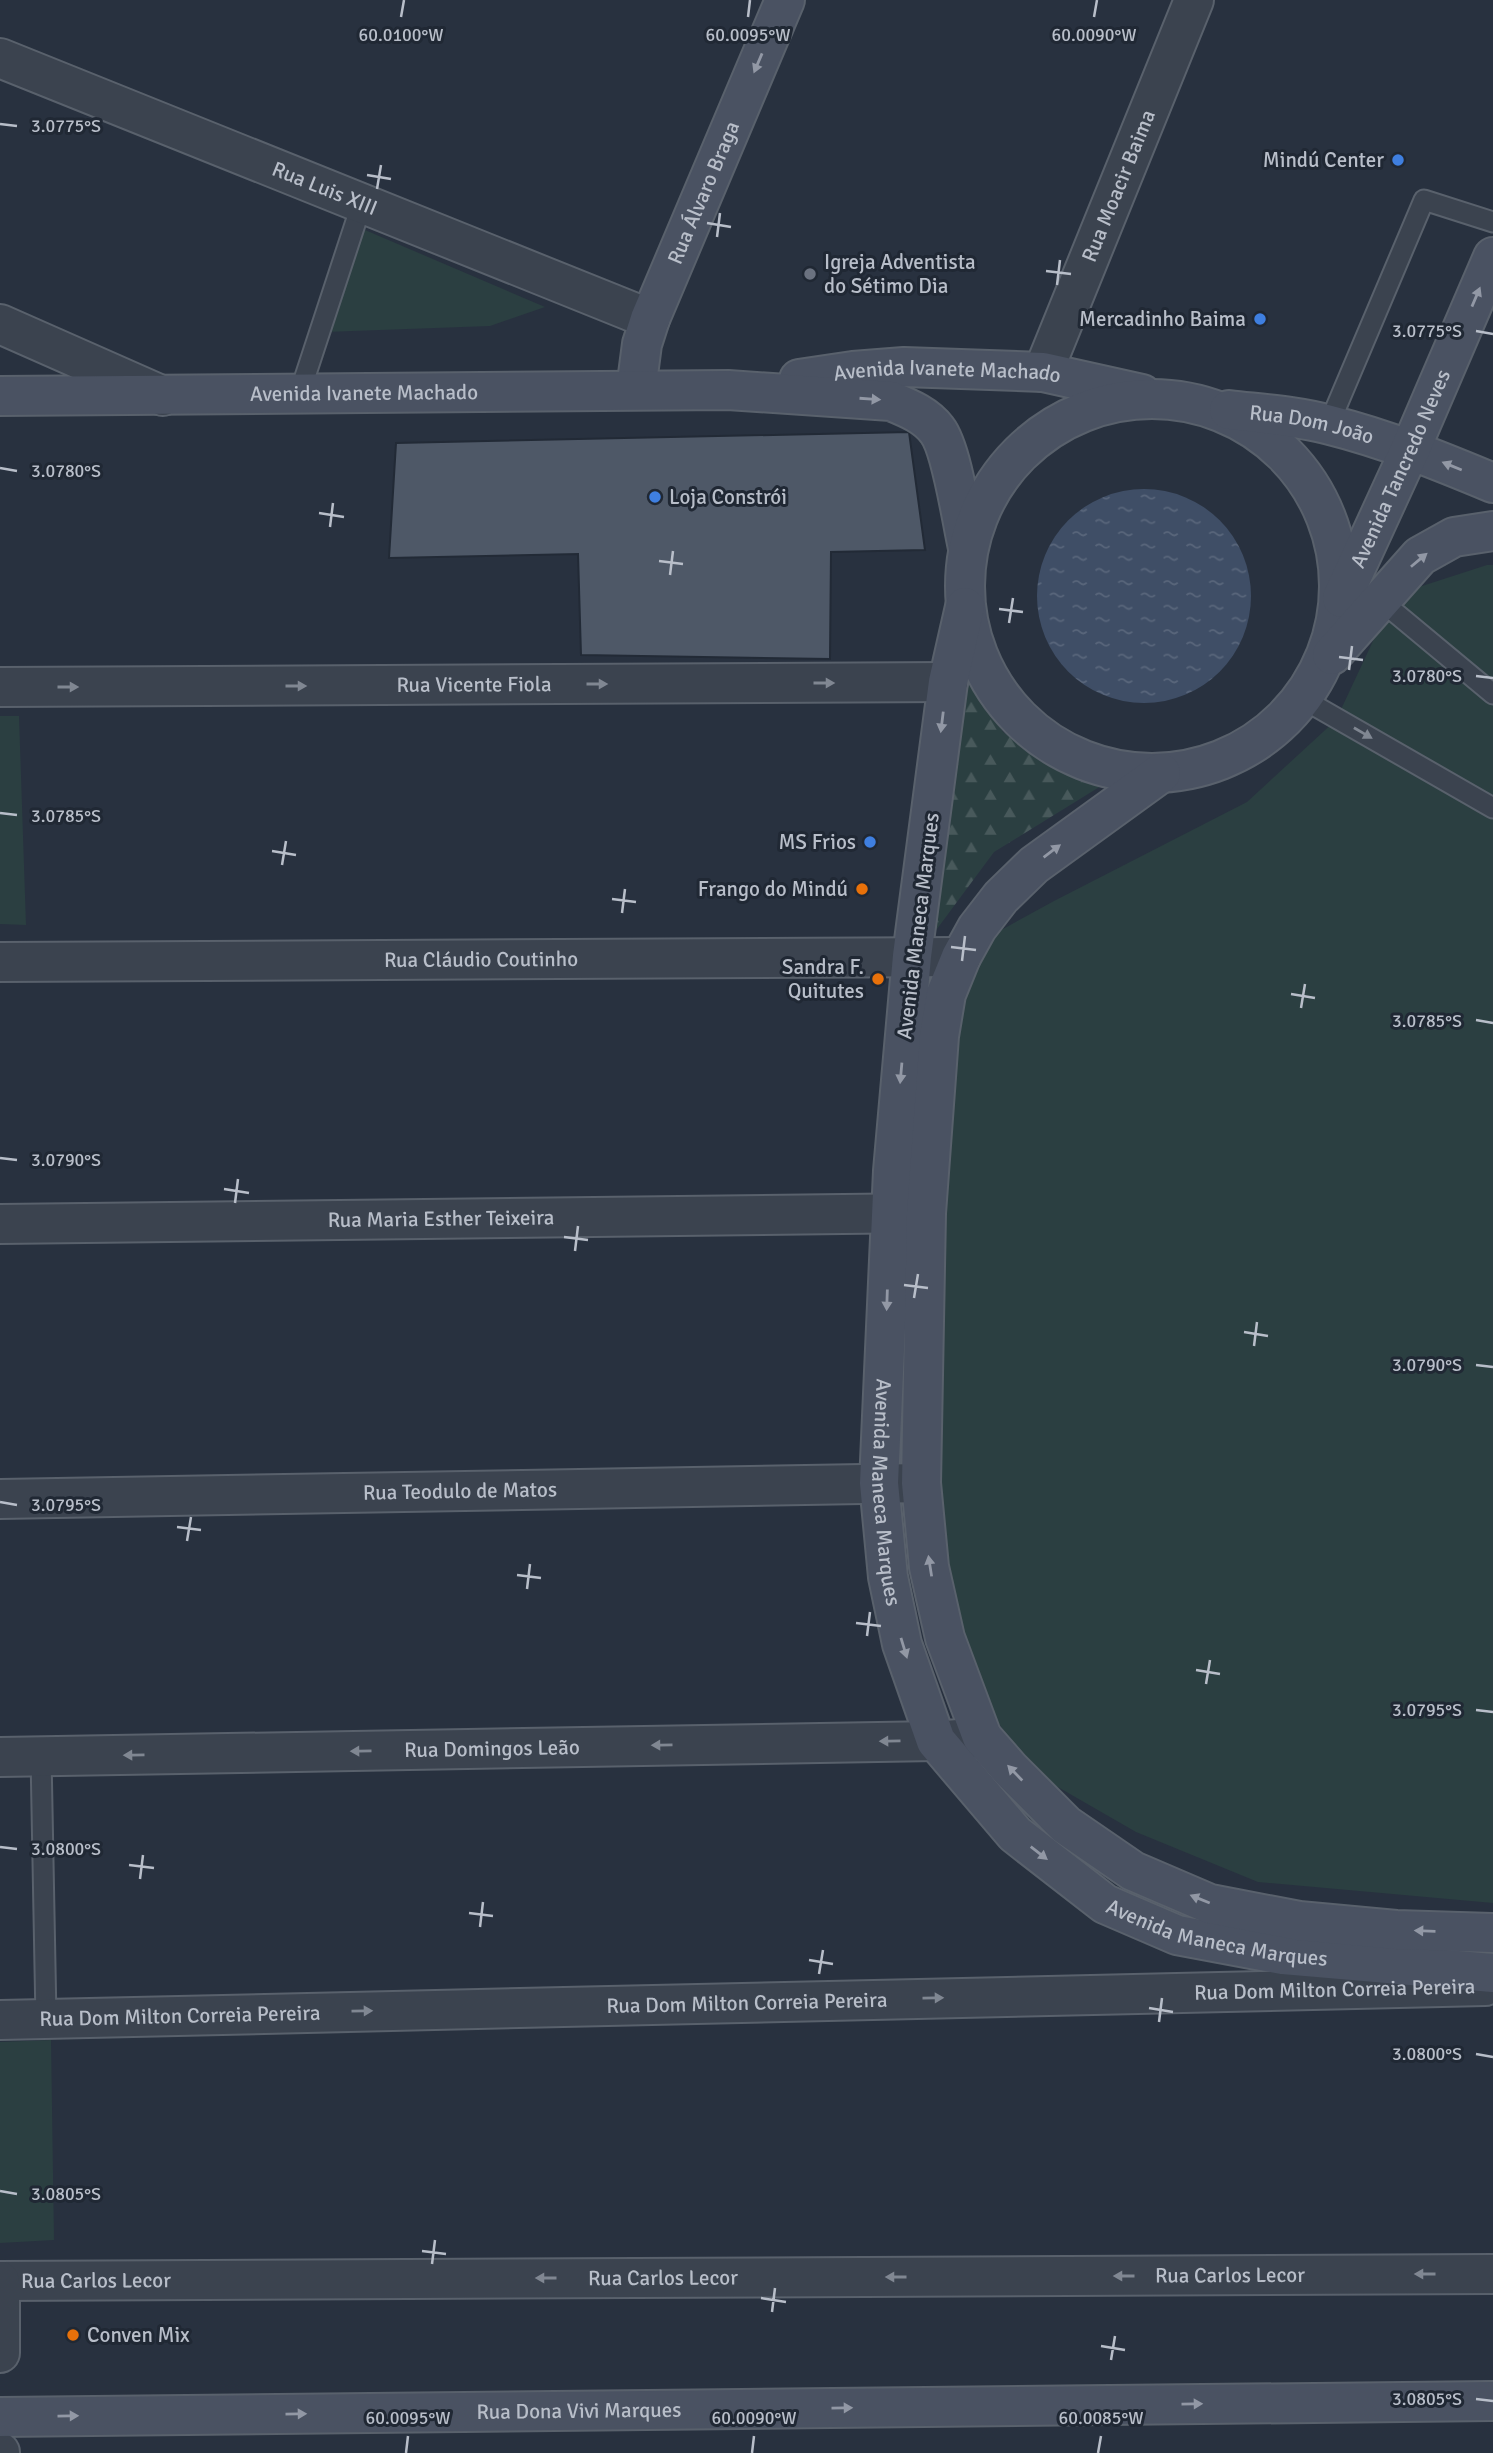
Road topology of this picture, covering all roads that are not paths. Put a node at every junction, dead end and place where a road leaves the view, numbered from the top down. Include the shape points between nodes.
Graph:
1 (785, 0) edge
2 (1194, 0) edge
3 (0, 58) edge
4 (362, 203) junction
5 (1493, 222) edge
6 (1493, 257) edge
7 (650, 318) junction
8 (0, 324) edge
9 (1043, 372) junction
10 (636, 390) junction
11 (728, 390) junction
12 (299, 395) junction
13 (0, 396) edge
14 (163, 396) junction
15 (1163, 399) junction
16 (1206, 407) junction
17 (1329, 424) junction
18 (1410, 450) junction
19 (1493, 483) edge
20 (1493, 531) edge
21 (968, 548) junction
22 (1380, 600) junction
23 (1340, 602) junction
24 (965, 607) junction
25 (1324, 664) junction
26 (947, 682) junction
27 (0, 687) edge
28 (1493, 694) edge
29 (1303, 699) junction
30 (1161, 774) junction
31 (1493, 808) edge
32 (912, 956) junction
33 (961, 957) junction
34 (0, 962) edge
35 (908, 1213) junction
36 (0, 1224) edge
37 (879, 1483) junction
38 (921, 1483) junction
39 (0, 1500) edge
40 (982, 1737) junction
41 (936, 1741) junction
42 (41, 1756) junction
43 (0, 1757) edge
44 (1493, 1933) edge
45 (1493, 1973) edge
46 (1493, 1986) edge
47 (46, 2019) junction
48 (0, 2020) edge
49 (1493, 2274) edge
50 (0, 2281) edge
51 (0, 2353) edge
52 (1493, 2401) edge
53 (0, 2417) edge

1 -> 7 main road, Rua Álvaro Braga
2 - 9 street, Rua Moacir Baima
3 - 4 street, Rua Luis XIII
4 - 7 street, Rua Luis XIII
4 - 12 lane
5 - 17 lane via 1424,200
18 -> 6 main road, Avenida Tancredo Neves
7 - 10 main road, Rua Álvaro Braga
8 - 14 street
9 - 11 main road, Avenida Ivanete Machado via 904,367 853,370
9 - 15 main road, Avenida Ivanete Machado
10 - 11 main road, Avenida Ivanete Machado
10 - 12 main road, Avenida Ivanete Machado
11 -> 21 main road, Avenida Ivanete Machado via 891,401 916,411 938,431 947,451
12 - 14 main road, Avenida Ivanete Machado
13 - 14 main road, Avenida Ivanete Machado
15 - 16 main road
15 - 21 main road via 1119,402 1076,415 1037,437 1005,468 982,506
16 - 17 main road, Rua Dom João
16 - 23 main road via 1245,424 1280,448 1308,481 1328,519 1339,560
17 - 18 main road, Rua Dom João
19 -> 18 main road, Rua Dom João
18 - 23 main road, Avenida Tancredo Neves
22 -> 20 main road via 1420,556 1454,537
21 - 24 main road
22 - 25 main road
22 - 28 lane
23 - 25 main road
24 - 26 main road, Avenida Maneca Marques
24 - 30 main road via 976,652 998,694 1030,729 1069,754 1113,770
25 - 29 main road
27 -> 26 street, Rua Vicente Fiola
26 -> 32 main road, Avenida Maneca Marques
29 - 30 main road via 1275,729 1240,752 1202,768
29 -> 31 lane
33 -> 30 main road, Avenida Maneca Marques via 1001,897 1034,865
32 - 33 street, Rua Cláudio Coutinho
32 - 34 street, Rua Cláudio Coutinho
32 -> 35 main road, Avenida Maneca Marques
33 - 35 main road, Avenida Maneca Marques via 946,994
35 - 36 street, Rua Maria Esther Teixeira
35 -> 37 main road, Avenida Maneca Marques
35 - 38 main road, Avenida Maneca Marques
37 - 38 street, Rua Teodulo de Matos
37 - 39 street, Rua Teodulo de Matos
37 -> 41 main road, Avenida Maneca Marques via 888,1577 899,1631
40 -> 38 main road, Avenida Maneca Marques via 945,1638 929,1567
40 - 41 street, Rua Domingos Leão
44 -> 40 main road, Avenida Maneca Marques via 1299,1921 1210,1904 1133,1871 1066,1825
41 -> 42 street, Rua Domingos Leão
41 -> 45 main road, Avenida Maneca Marques via 1015,1834 1105,1903 1177,1935 1283,1955
42 - 43 street, Rua Domingos Leão
42 - 47 lane
47 -> 46 street, Rua Dom Milton Correia Pereira
47 - 48 street, Rua Dom Milton Correia Pereira
49 -> 50 street, Rua Carlos Lecor
50 - 51 street
53 -> 52 main road, Rua Dona Vivi Marques

